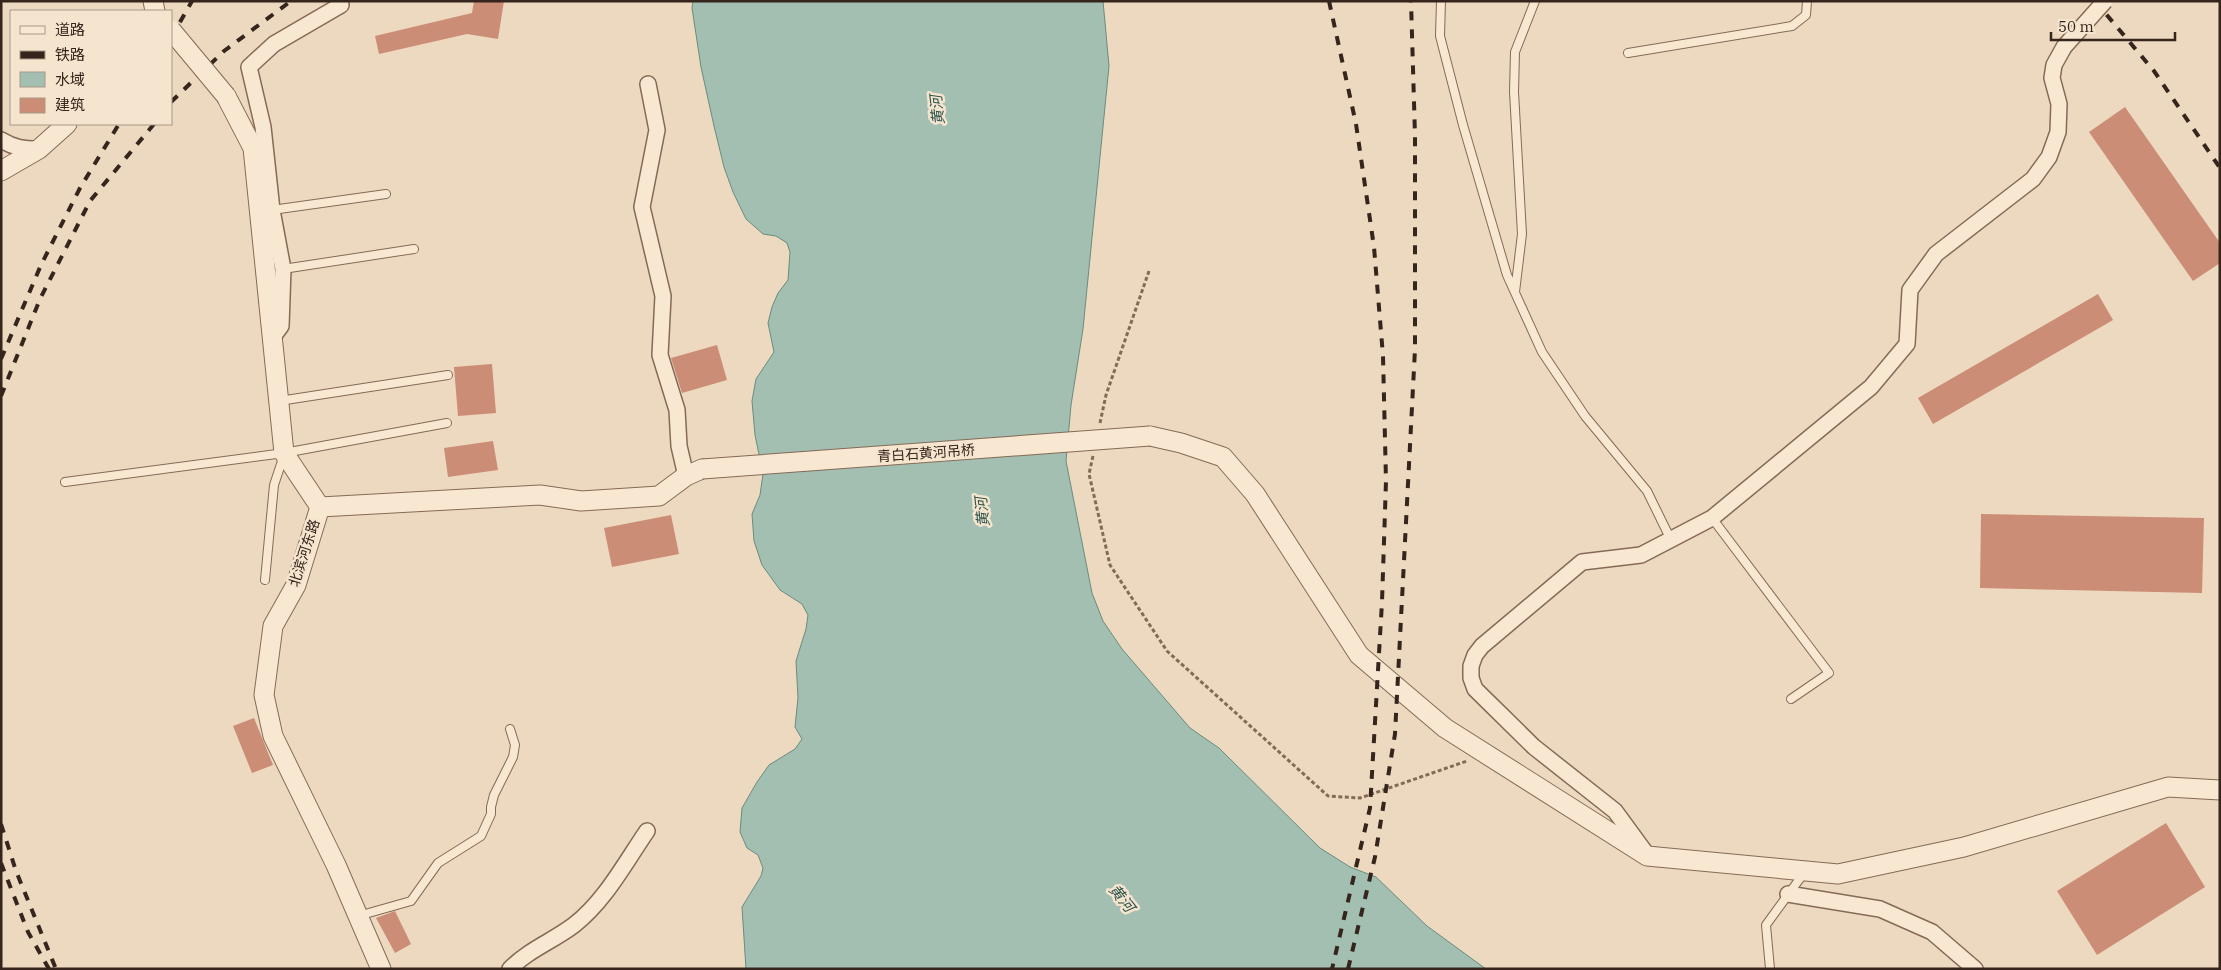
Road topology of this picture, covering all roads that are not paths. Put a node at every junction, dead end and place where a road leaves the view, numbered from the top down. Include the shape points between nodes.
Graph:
1 (1441, 1) edge
2 (1535, 1) edge
3 (1808, 1) edge
4 (2105, 1) edge
5 (341, 5) dead end
6 (172, 31) edge
7 (1628, 53) dead end
8 (648, 84) dead end
9 (66, 125) edge
10 (1, 140) edge
11 (39, 149) junction
12 (1, 171) edge
13 (386, 194) dead end
14 (272, 210) junction
15 (414, 249) dead end
16 (283, 269) junction
17 (1515, 293) junction
18 (272, 338) junction
19 (448, 375) dead end
20 (279, 402) junction
21 (447, 423) dead end
22 (284, 453) junction
23 (694, 473) junction
24 (65, 482) dead end
25 (320, 507) junction
26 (1712, 518) junction
27 (1671, 540) junction
28 (265, 580) dead end
29 (1791, 699) dead end
30 (510, 729) dead end
31 (2220, 790) edge
32 (647, 830) dead end
33 (1647, 856) junction
34 (1805, 871) junction
35 (1788, 894) junction
36 (358, 916) junction
37 (381, 969) edge
38 (510, 969) edge
39 (1770, 969) edge
40 (1975, 969) edge

1 - 17 lane via 1440,36 1463,125
2 - 17 lane via 1515,52 1514,92 1522,234
3 - 7 lane via 1806,15 1792,26
4 - 26 street, bridge via 2064,48 2054,65 2052,78 2059,104 2058,132 2049,157 2033,179 1936,254 1910,290 1907,344 1870,387
5 - 14 street via 274,44 249,67 263,127
6 - 18 street, 北滨河东路, bridge via 226,96 252,148
8 - 23 street via 657,130 642,207 663,296 660,355 677,410 679,446
9 - 11 street
10 - 11 street via 10,146
11 - 12 street
13 - 14 lane
14 - 16 street
15 - 16 lane
16 - 18 street via 281,326
17 - 27 lane via 1542,352 1585,416 1647,491
18 - 20 street, 北滨河东路
19 - 20 lane
20 - 22 street, 北滨河东路
21 - 22 lane
22 - 24 lane
22 - 25 street, 北滨河东路
22 - 28 lane via 274,485
23 - 25 street via 659,496 581,501 540,495
23 - 33 street, 青白石黄河吊桥, bridge via 1150,436 1223,458 1255,494 1359,655 1445,728
25 - 36 street, 北滨河东路 via 296,585 273,626 264,695 273,736
26 - 27 street
26 - 29 lane via 1829,673
27 - 33 street via 1641,555 1582,562 1482,646 1471,666 1475,689 1483,698 1534,747 1615,811
30 - 36 lane via 515,745 513,757 494,795 492,814 481,836 438,863 411,901
31 - 34 street via 2168,787 1964,847 1838,874
32 - 38 street via 610,888 575,925 519,959
33 - 34 street
34 - 35 lane
35 - 39 lane via 1766,925
35 - 40 street via 1880,909 1932,932
36 - 37 street, 北滨河东路

